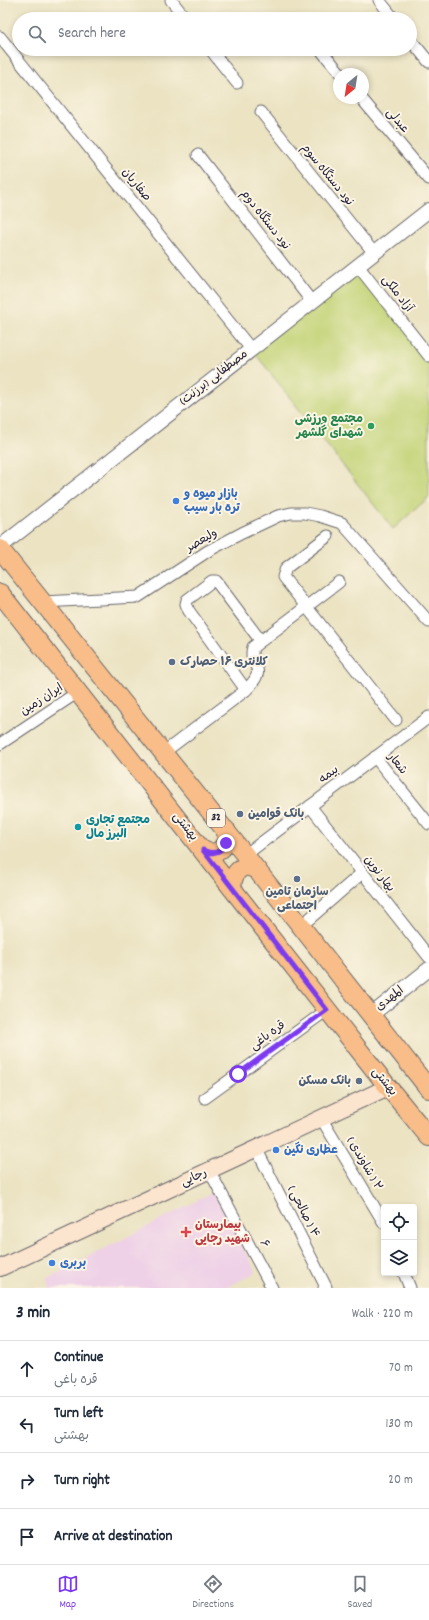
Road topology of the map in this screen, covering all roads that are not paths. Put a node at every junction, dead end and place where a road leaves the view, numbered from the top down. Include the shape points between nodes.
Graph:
1 (171, 0) edge
2 (379, 0) edge
3 (180, 12) edge
4 (388, 12) edge
5 (0, 37) edge
6 (417, 47) edge
7 (12, 52) edge
8 (15, 56) edge
9 (216, 56) edge
10 (326, 56) edge
11 (429, 62) edge
12 (336, 68) edge
13 (237, 83) dead end
14 (366, 104) edge
15 (261, 112) dead end
16 (198, 155) dead end
17 (429, 179) edge
18 (429, 210) edge
19 (374, 253) junction
20 (358, 266) junction
21 (312, 302) junction
22 (251, 349) junction
23 (429, 356) edge
24 (328, 536) dead end
25 (0, 548) edge
26 (339, 582) dead end
27 (0, 593) edge
28 (42, 602) junction
29 (306, 606) junction
30 (429, 622) edge
31 (260, 640) junction
32 (246, 690) junction
33 (78, 692) junction
34 (429, 717) edge
35 (396, 720) dead end
36 (0, 744) edge
37 (163, 753) junction
38 (375, 757) junction
39 (310, 806) junction
40 (429, 824) edge
41 (226, 830) junction
42 (203, 850) junction
43 (245, 854) junction
44 (258, 871) junction
45 (362, 873) junction
46 (232, 888) junction
47 (301, 926) junction
48 (429, 957) edge
49 (429, 969) edge
50 (327, 1010) junction
51 (371, 1015) junction
52 (388, 1087) junction
53 (429, 1088) edge
54 (205, 1098) dead end
55 (321, 1118) junction
56 (429, 1137) edge
57 (256, 1148) junction
58 (209, 1170) junction
59 (381, 1218) edge
60 (0, 1268) edge
61 (405, 1276) edge
62 (325, 1287) edge
63 (272, 1288) edge
64 (410, 1288) edge

1 - 3 street
2 - 4 street
5 - 7 street, صفاریان
6 - 11 street
8 - 22 street, صفاریان
9 - 13 street
10 - 12 street
14 - 17 street, عبدلی
15 - 19 street, نود دستگاه سوم
16 - 21 street, نود دستگاه دوم
18 - 19 street, مصطفایی (برزنت)
19 - 20 street, مصطفایی (برزنت)
20 - 21 street, مصطفایی (برزنت)
20 - 23 street, آزاد ملکی
21 - 22 street, مصطفایی (برزنت)
22 - 25 street, مصطفایی (برزنت)
24 - 29 street via 284,572 283,577
25 - 28 main road, 32
26 - 29 street
27 - 33 main road, بهشتی / 32
28 - 30 street, ولیعصر via 138,597 208,551 242,533 278,516 304,513 342,523
28 - 37 main road, 32
29 - 31 street
29 - 35 street
31 - 32 street via 251,653 258,676
31 - 32 street via 216,581 212,581 187,600 189,611
32 - 37 street
33 - 36 street, ایران زمین
33 - 42 main road, بهشتی / 32
34 - 38 street, بیمه
37 - 41 main road, 32
38 - 39 street, بیمه
38 - 40 street, شعار
39 - 43 street, بیمه
39 - 45 street, بهار نوین
41 - 42 main road via 226,843 221,850 212,853
41 - 43 main road, 32
42 - 46 main road, بهشتی / 32
43 - 44 main road, 32
44 - 46 main road via 250,867 241,868 234,875
44 - 47 main road, 32
45 - 47 street
45 - 48 street, بهار نوین
46 - 50 main road, بهشتی / 32
47 - 51 main road, 32
49 - 51 street, المهدی
50 - 52 main road, بهشتی / 32
50 - 54 street, قره باغی
51 - 53 main road, 32
52 - 55 main road, رجایی
52 - 56 main road, بهشتی / 32
55 - 57 main road, رجایی
55 - 59 street, ( شاوندی ) ۲
57 - 58 main road, رجایی
57 - 62 street, ( صالحی ) ۴
58 - 60 main road, رجایی
58 - 63 street, ۶
61 - 64 street

